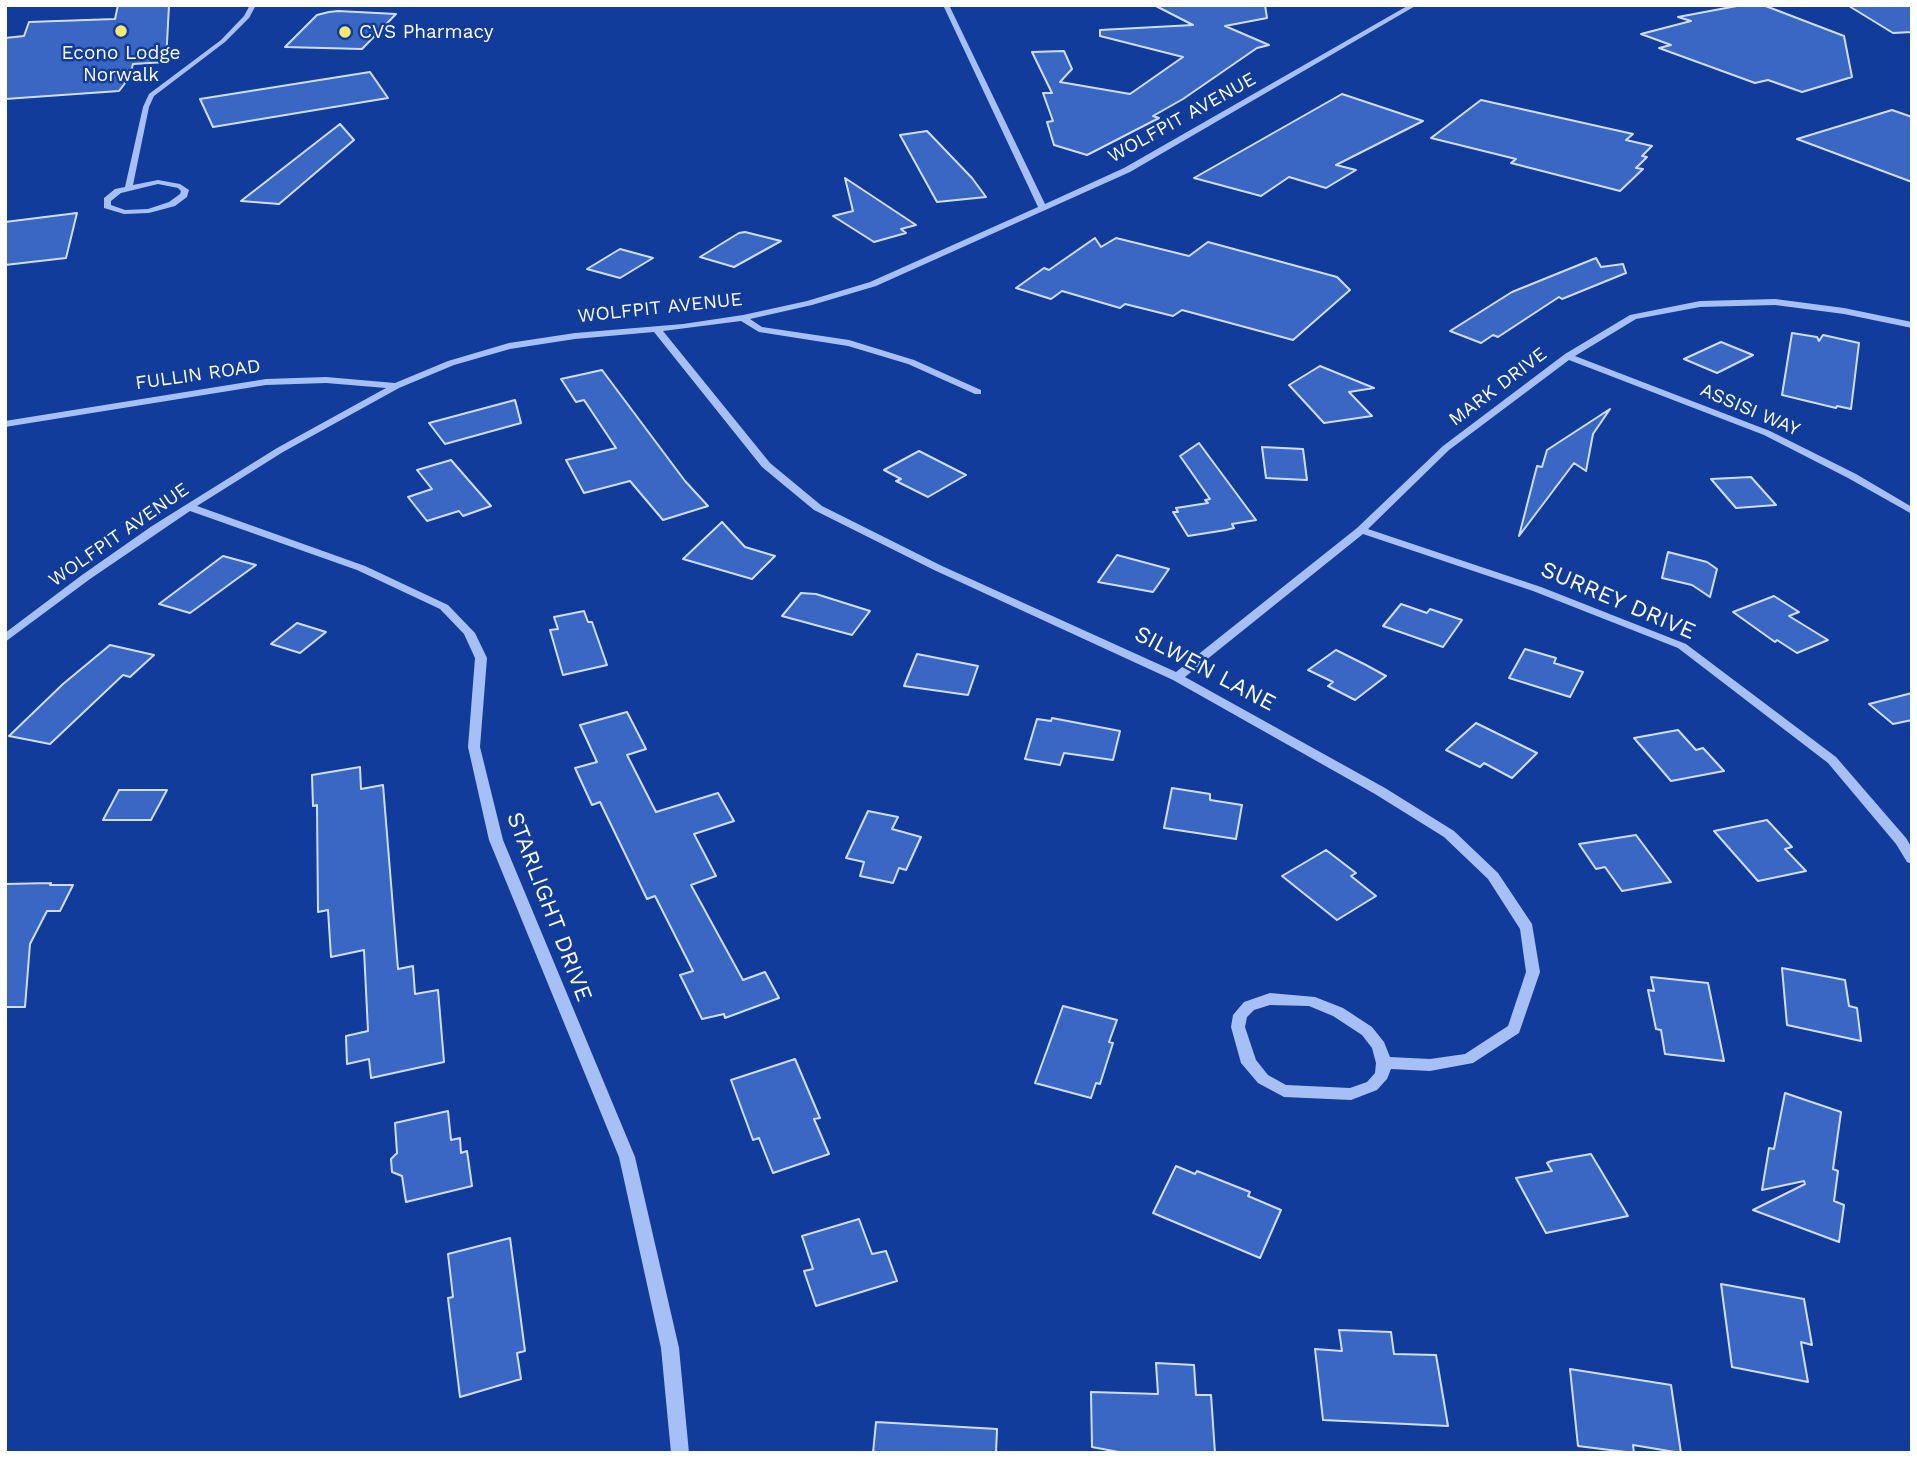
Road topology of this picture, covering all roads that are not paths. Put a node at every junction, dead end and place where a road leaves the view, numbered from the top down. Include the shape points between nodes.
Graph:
1 (253, 5) edge
2 (946, 5) edge
3 (1414, 5) edge
4 (129, 187) junction
5 (1042, 207) junction
6 (743, 318) junction
7 (1912, 325) edge
8 (656, 329) junction
9 (1568, 356) junction
10 (396, 386) junction
11 (978, 392) dead end
12 (5, 424) edge
13 (189, 507) junction
14 (1912, 510) edge
15 (1361, 530) junction
16 (5, 639) edge
17 (1177, 677) junction
18 (1912, 859) edge
19 (1384, 1063) junction
20 (680, 1453) edge

1 - 4 street via 223,41 151,95
2 - 5 street
3 - 5 street, WOLFPIT AVENUE via 1127,170
4 - 4 street via 171,183 185,190 172,204 149,211 124,212 107,206 111,195
5 - 6 street, WOLFPIT AVENUE via 873,284
6 - 8 street, WOLFPIT AVENUE
6 - 11 street via 760,329 849,343 911,362
7 - 9 street, MARK DRIVE via 1775,302 1700,303 1633,317
8 - 10 street, WOLFPIT AVENUE via 509,346 450,363
8 - 17 street, SILWEN LANE via 757,455 818,508
9 - 14 street, ASSISI WAY via 1767,433
9 - 15 street, MARK DRIVE via 1446,448
10 - 12 street, FULLIN ROAD via 344,380 266,382
10 - 13 street, WOLFPIT AVENUE
13 - 16 street, WOLFPIT AVENUE
13 - 20 street, STARLIGHT DRIVE via 361,568 444,607 469,633 481,658 474,747 496,840 627,1157 670,1348
15 - 17 street, MARK DRIVE
15 - 18 street, SURREY DRIVE via 1537,589 1682,646 1832,760
17 - 19 street, SILWEN LANE via 1449,834 1493,876 1527,928 1533,972 1514,1030 1468,1059 1430,1065
19 - 19 street via 1379,1046 1367,1031 1310,1001 1270,999 1249,1006 1240,1015 1241,1043 1249,1063 1284,1091 1351,1094 1371,1086 1382,1075

